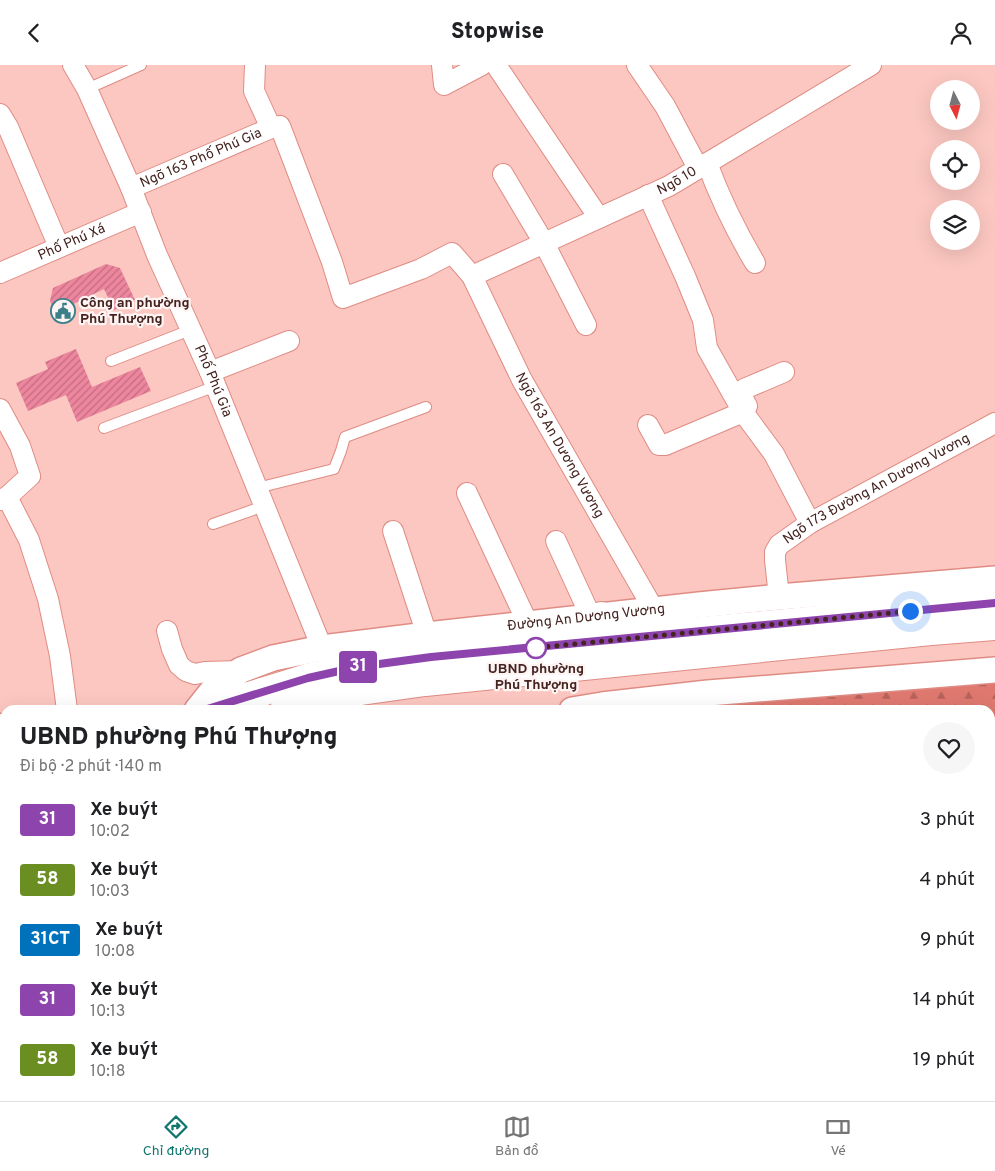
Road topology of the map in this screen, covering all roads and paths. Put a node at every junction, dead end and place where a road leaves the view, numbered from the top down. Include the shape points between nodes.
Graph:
1 (73, 65) edge
2 (140, 65) edge
3 (255, 65) edge
4 (442, 65) edge
5 (482, 65) edge
6 (496, 65) edge
7 (636, 65) edge
8 (871, 65) edge
9 (87, 89) junction
10 (0, 113) edge
11 (272, 128) junction
12 (702, 165) junction
13 (503, 174) dead end
14 (131, 188) junction
15 (648, 195) junction
16 (142, 212) junction
17 (599, 218) junction
18 (544, 243) junction
19 (60, 247) junction
20 (755, 263) dead end
21 (0, 273) edge
22 (472, 276) junction
23 (586, 325) dead end
24 (190, 330) junction
25 (289, 341) dead end
26 (111, 361) dead end
27 (784, 372) dead end
28 (213, 379) junction
29 (426, 407) dead end
30 (0, 409) edge
31 (742, 411) junction
32 (995, 423) edge
33 (648, 425) dead end
34 (104, 428) dead end
35 (467, 493) dead end
36 (261, 497) junction
37 (4, 498) edge
38 (810, 523) junction
39 (214, 524) dead end
40 (393, 531) dead end
41 (556, 541) dead end
42 (995, 579) edge
43 (779, 597) junction
44 (995, 603) edge
45 (654, 610) junction
46 (596, 616) junction
47 (930, 621) junction
48 (528, 624) junction
49 (763, 626) junction
50 (995, 626) edge
51 (166, 631) dead end
52 (427, 635) junction
53 (322, 648) junction
54 (240, 671) junction
55 (995, 671) edge
56 (66, 705) edge
57 (201, 705) edge
58 (220, 705) edge
59 (304, 705) edge
60 (602, 705) edge

1 - 9 street, Phố Phú Gia
2 - 9 lane
3 - 11 street via 254,91
4 - 5 street via 444,85
6 - 17 street
7 - 12 street
8 - 12 street, Ngõ 10
9 - 14 street, Phố Phú Gia
10 - 19 street
11 - 14 street, Ngõ 163 Phố Phú Gia
11 - 22 street, Ngõ 163 An Dương Vương via 280,126 343,298 421,269 452,253
12 - 15 street, Ngõ 10
12 - 20 street
13 - 18 street
14 - 16 street, Phố Phú Gia
15 - 17 street, Ngõ 10
15 - 31 street via 703,320 707,348
16 - 19 street, Phố Phú Xá
16 - 24 street, Phố Phú Gia
17 - 18 street, Ngõ 10
18 - 22 street, Ngõ 10
18 - 23 street
19 - 21 street, Phố Phú Xá
22 - 45 street, Ngõ 163 An Dương Vương via 522,380
24 - 26 lane
24 - 28 street, Phố Phú Gia
25 - 28 street
27 - 31 street via 744,389 747,406
28 - 34 lane
28 - 36 street, Phố Phú Gia
29 - 36 lane via 345,437 334,469
30 - 37 street via 20,447 30,476
31 - 33 street via 665,445 659,445
31 - 38 street via 774,454
32 - 38 street, Ngõ 173 Đường An Dương Vương
35 - 48 street
36 - 39 lane
36 - 53 street, Phố Phú Gia
37 - 56 street via 29,540 48,599
38 - 43 street, Ngõ 173 Đường An Dương Vương via 779,545 776,552 774,560
40 - 52 street
41 - 46 street
42 - 43 street, Đường An Dương Vương
43 - 45 street, Đường An Dương Vương
44 - 47 main road, Đường An Dương Vương
45 - 46 street, Đường An Dương Vương
46 - 48 street, Đường An Dương Vương
46 - 49 main road via 616,621 722,616
47 - 49 main road, Đường An Dương Vương
47 - 50 main road, Đường An Dương Vương
47 - 59 main road, Đường An Dương Vương via 425,682 361,691
48 - 52 street, Đường An Dương Vương
49 - 58 main road, Đường An Dương Vương via 431,657 357,667 308,678
51 - 54 street via 179,665 186,671 195,674
52 - 53 street, Đường An Dương Vương
53 - 54 street, Đường An Dương Vương via 273,658
54 - 57 street, Đường An Dương Vương via 213,690
55 - 60 street via 708,693

